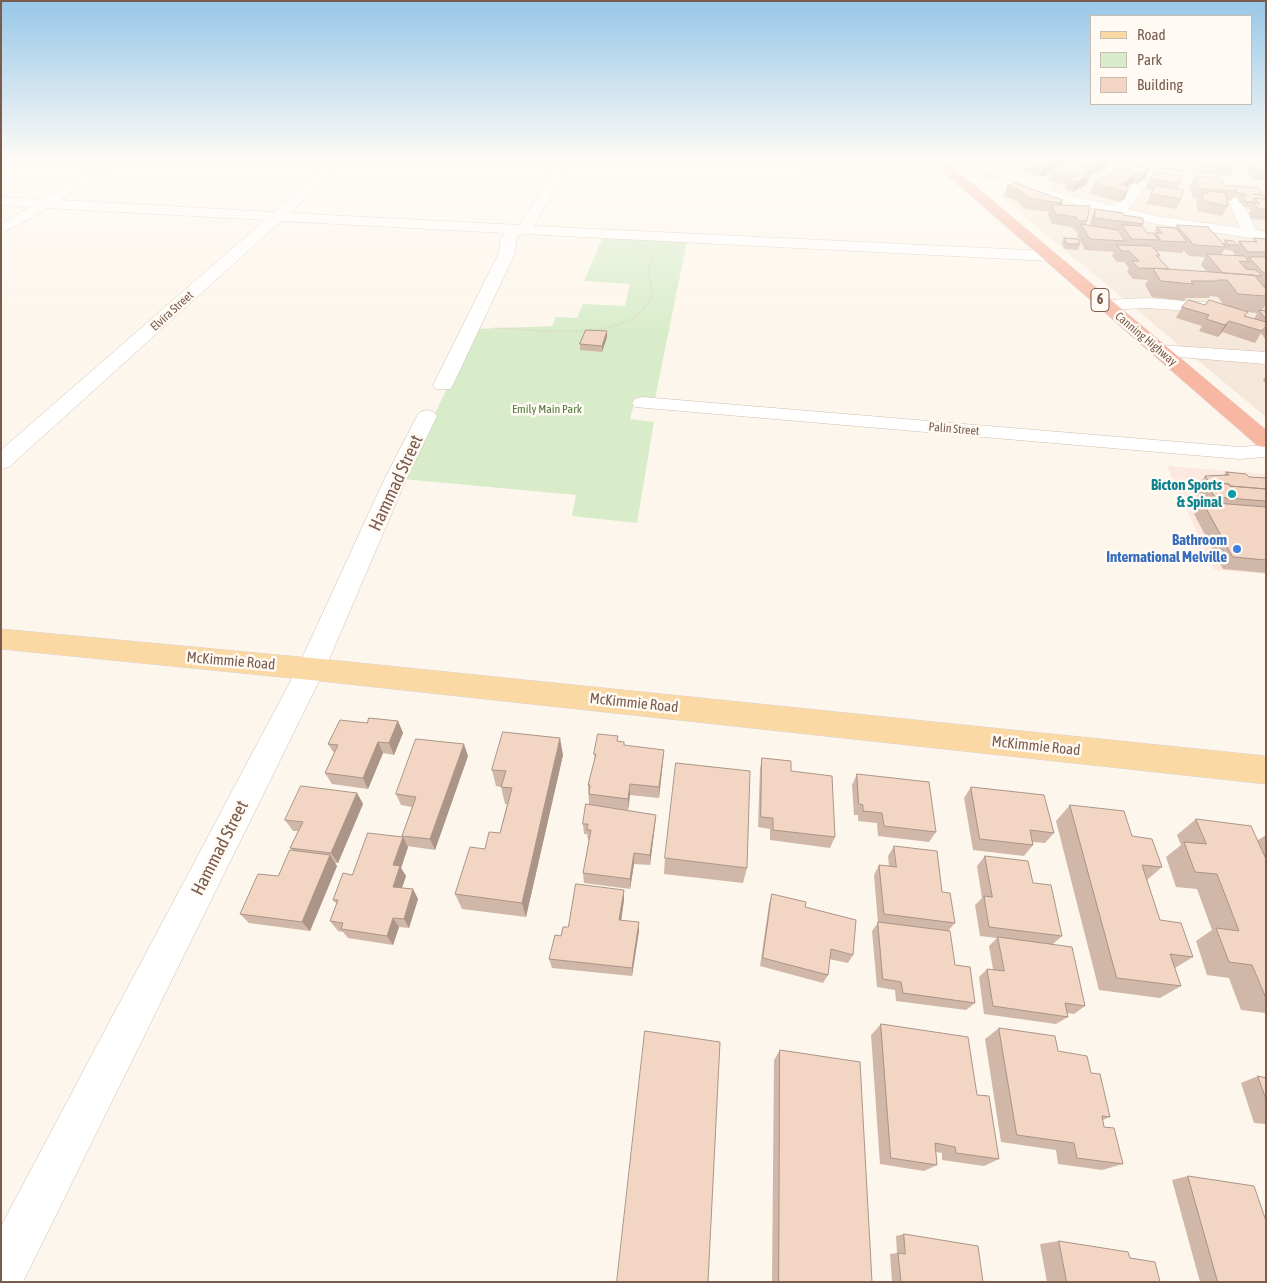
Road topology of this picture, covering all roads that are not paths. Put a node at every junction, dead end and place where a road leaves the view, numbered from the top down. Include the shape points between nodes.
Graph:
1 (20, 219) edge
2 (276, 219) edge
3 (329, 219) edge
4 (531, 219) edge
5 (1005, 219) edge
6 (1150, 219) edge
7 (1243, 219) edge
8 (1, 230) edge
9 (524, 230) junction
10 (1250, 234) junction
11 (1266, 236) edge
12 (1049, 256) junction
13 (1106, 305) junction
14 (1214, 308) edge
15 (1160, 351) junction
16 (1266, 358) edge
17 (443, 385) dead end
18 (642, 402) dead end
19 (427, 416) dead end
20 (1266, 441) edge
21 (1266, 451) edge
22 (1, 462) edge
23 (1, 639) edge
24 (311, 669) junction
25 (1266, 770) edge
26 (1, 1275) edge

1 - 8 street
2 - 22 street, Elvira Street
3 - 9 street
4 - 9 street
5 - 12 highway, Canning Highway / 6
6 - 10 street
7 - 10 street
9 - 12 street
9 - 17 street via 511,233 507,253
10 - 11 street
12 - 13 highway, Canning Highway / 6
13 - 14 street via 1147,303
13 - 15 highway, Canning Highway / 6
15 - 16 street
15 - 20 highway, Canning Highway / 6
18 - 21 street, Palin Street via 1229,452
19 - 24 street, Hammad Street
23 - 24 main road, McKimmie Road
24 - 25 main road, McKimmie Road
24 - 26 street, Hammad Street

